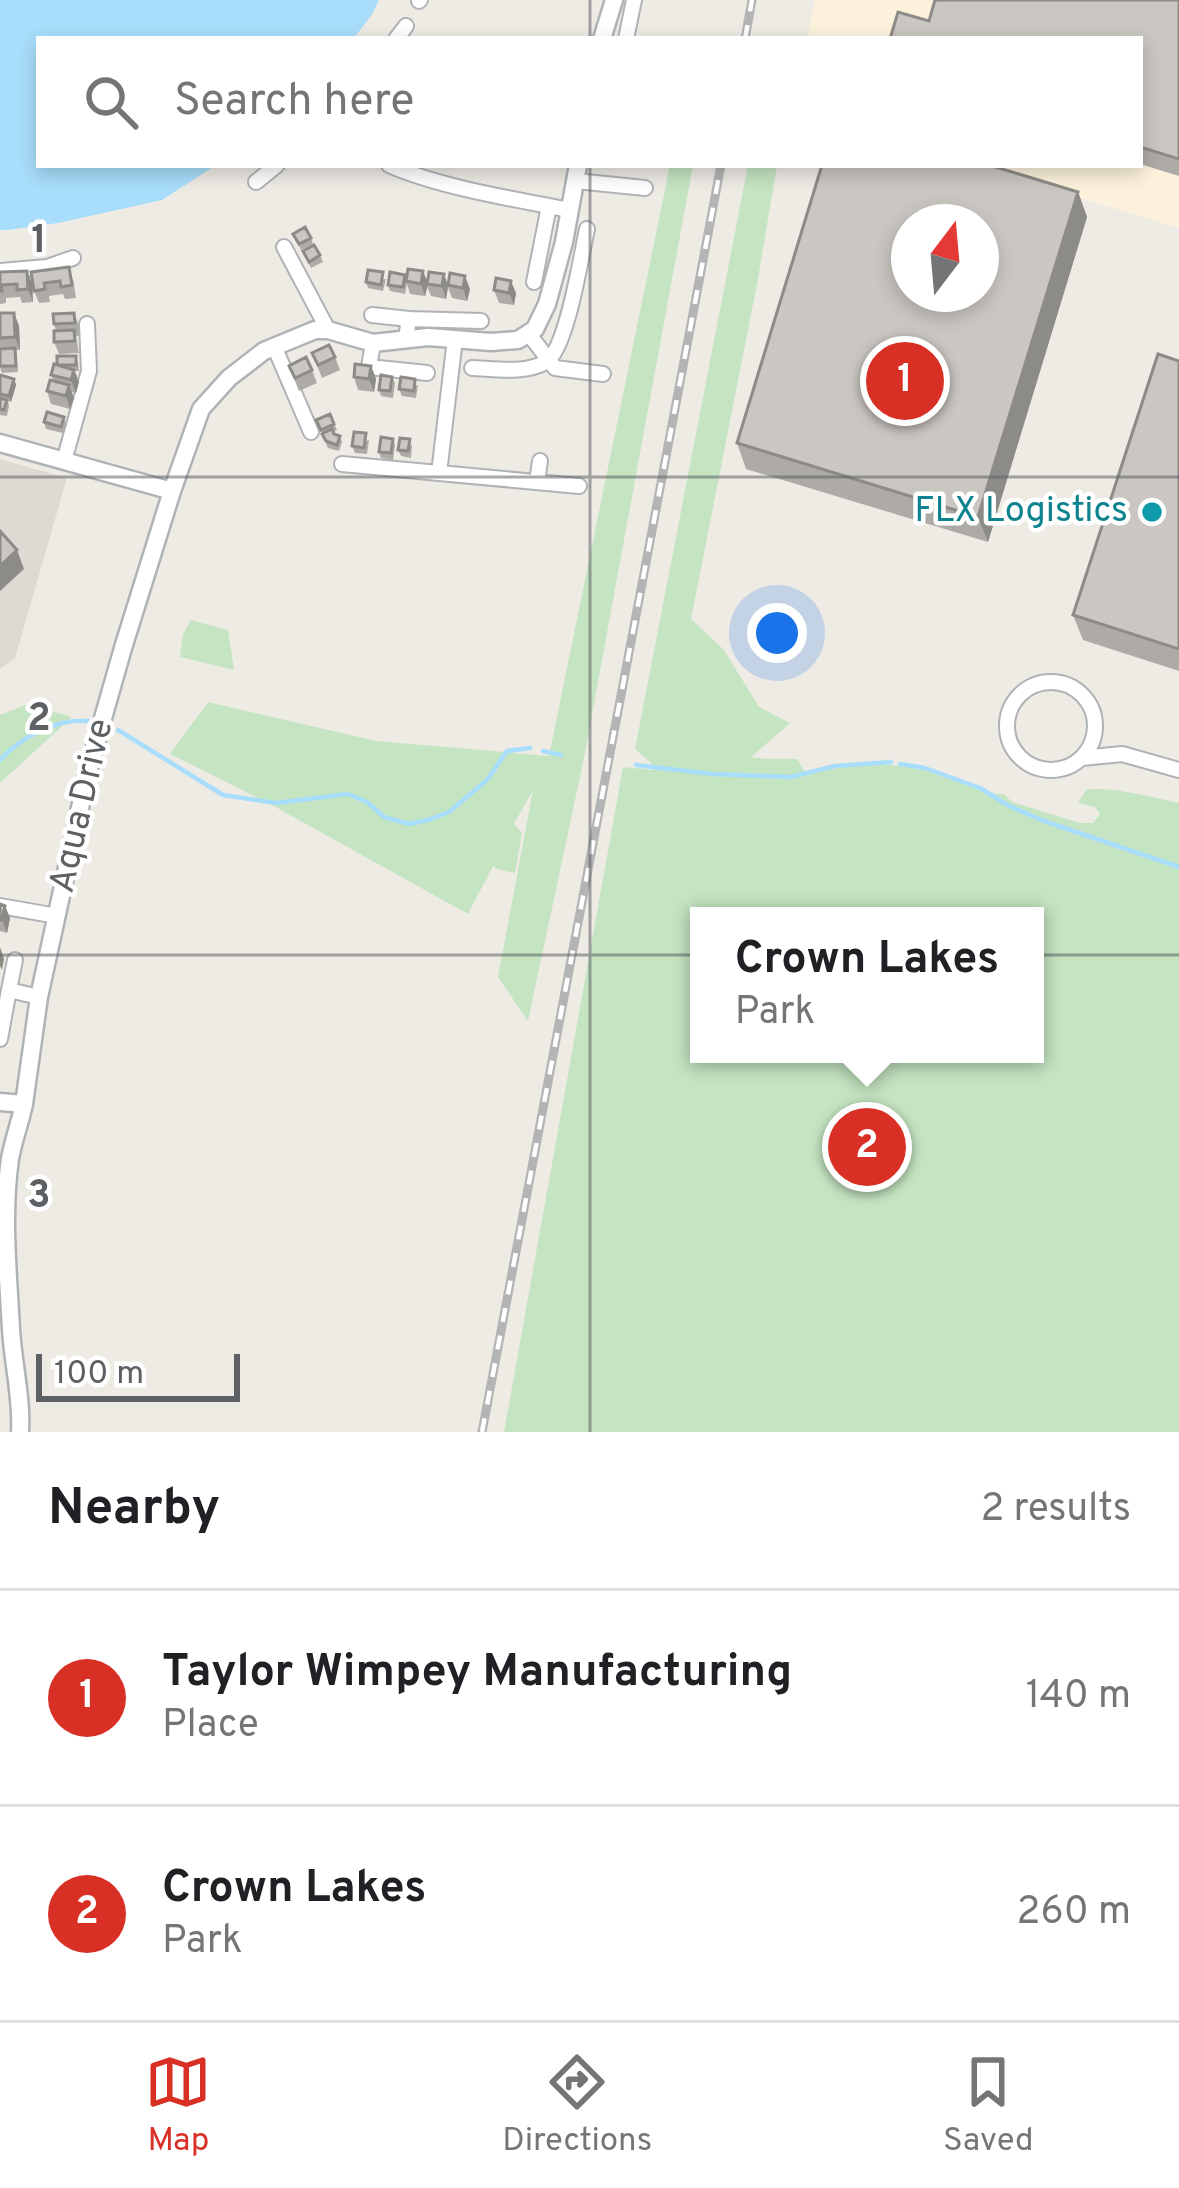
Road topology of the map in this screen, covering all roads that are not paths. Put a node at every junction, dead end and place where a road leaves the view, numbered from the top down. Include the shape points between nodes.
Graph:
1 (614, 0) edge
2 (634, 0) edge
3 (603, 36) edge
4 (627, 36) edge
5 (273, 168) edge
6 (396, 168) edge
7 (577, 173) edge
8 (256, 182) dead end
9 (645, 188) dead end
10 (549, 206) junction
11 (571, 210) junction
12 (587, 229) dead end
13 (284, 247) dead end
14 (73, 258) dead end
15 (0, 271) edge
16 (534, 282) dead end
17 (372, 316) dead end
18 (409, 319) junction
19 (481, 321) dead end
20 (87, 325) dead end
21 (328, 330) junction
22 (528, 333) junction
23 (406, 338) junction
24 (454, 338) junction
25 (373, 343) junction
26 (274, 346) junction
27 (550, 360) junction
28 (472, 368) dead end
29 (427, 374) dead end
30 (603, 374) dead end
31 (311, 432) dead end
32 (0, 443) edge
33 (64, 461) junction
34 (540, 461) dead end
35 (342, 464) dead end
36 (439, 473) junction
37 (537, 482) junction
38 (579, 486) dead end
39 (172, 490) junction
40 (1096, 727) junction
41 (1122, 754) junction
42 (1082, 758) junction
43 (1179, 770) edge
44 (0, 906) edge
45 (57, 916) junction
46 (15, 960) dead end
47 (9, 989) junction
48 (39, 997) junction
49 (0, 1039) edge
50 (0, 1102) edge
51 (24, 1104) junction
52 (20, 1432) edge

1 - 3 street
2 - 4 street
5 - 8 street
6 - 10 street
7 - 9 street
7 - 11 street
10 - 11 street
10 - 16 street
11 - 22 street via 547,304
12 - 27 street via 562,341
13 - 21 street
14 - 15 street
17 - 18 street
18 - 19 street
18 - 23 street
20 - 33 street via 89,370
21 - 25 street
21 - 26 street, Aqua Drive
22 - 24 street via 491,342
22 - 27 street
23 - 24 street
23 - 25 street
24 - 36 street
25 - 29 street via 361,366
26 - 31 street
26 - 39 street, Aqua Drive via 201,409
27 - 28 street via 526,369
27 - 30 street via 555,368
32 - 33 street
33 - 39 street
34 - 37 street
35 - 36 street
36 - 37 street
37 - 38 street
39 - 45 street, Aqua Drive via 93,752
40 - 41 street
40 - 42 street
40 - 42 street via 1076,688 1055,681 1015,698 1008,741 1021,760 1041,770
41 - 42 street
41 - 43 street
44 - 45 street
45 - 48 street, Aqua Drive
46 - 47 street
47 - 48 street
47 - 49 street
48 - 51 street, Aqua Drive
50 - 51 street
51 - 52 street, Aqua Drive via 8,1204

